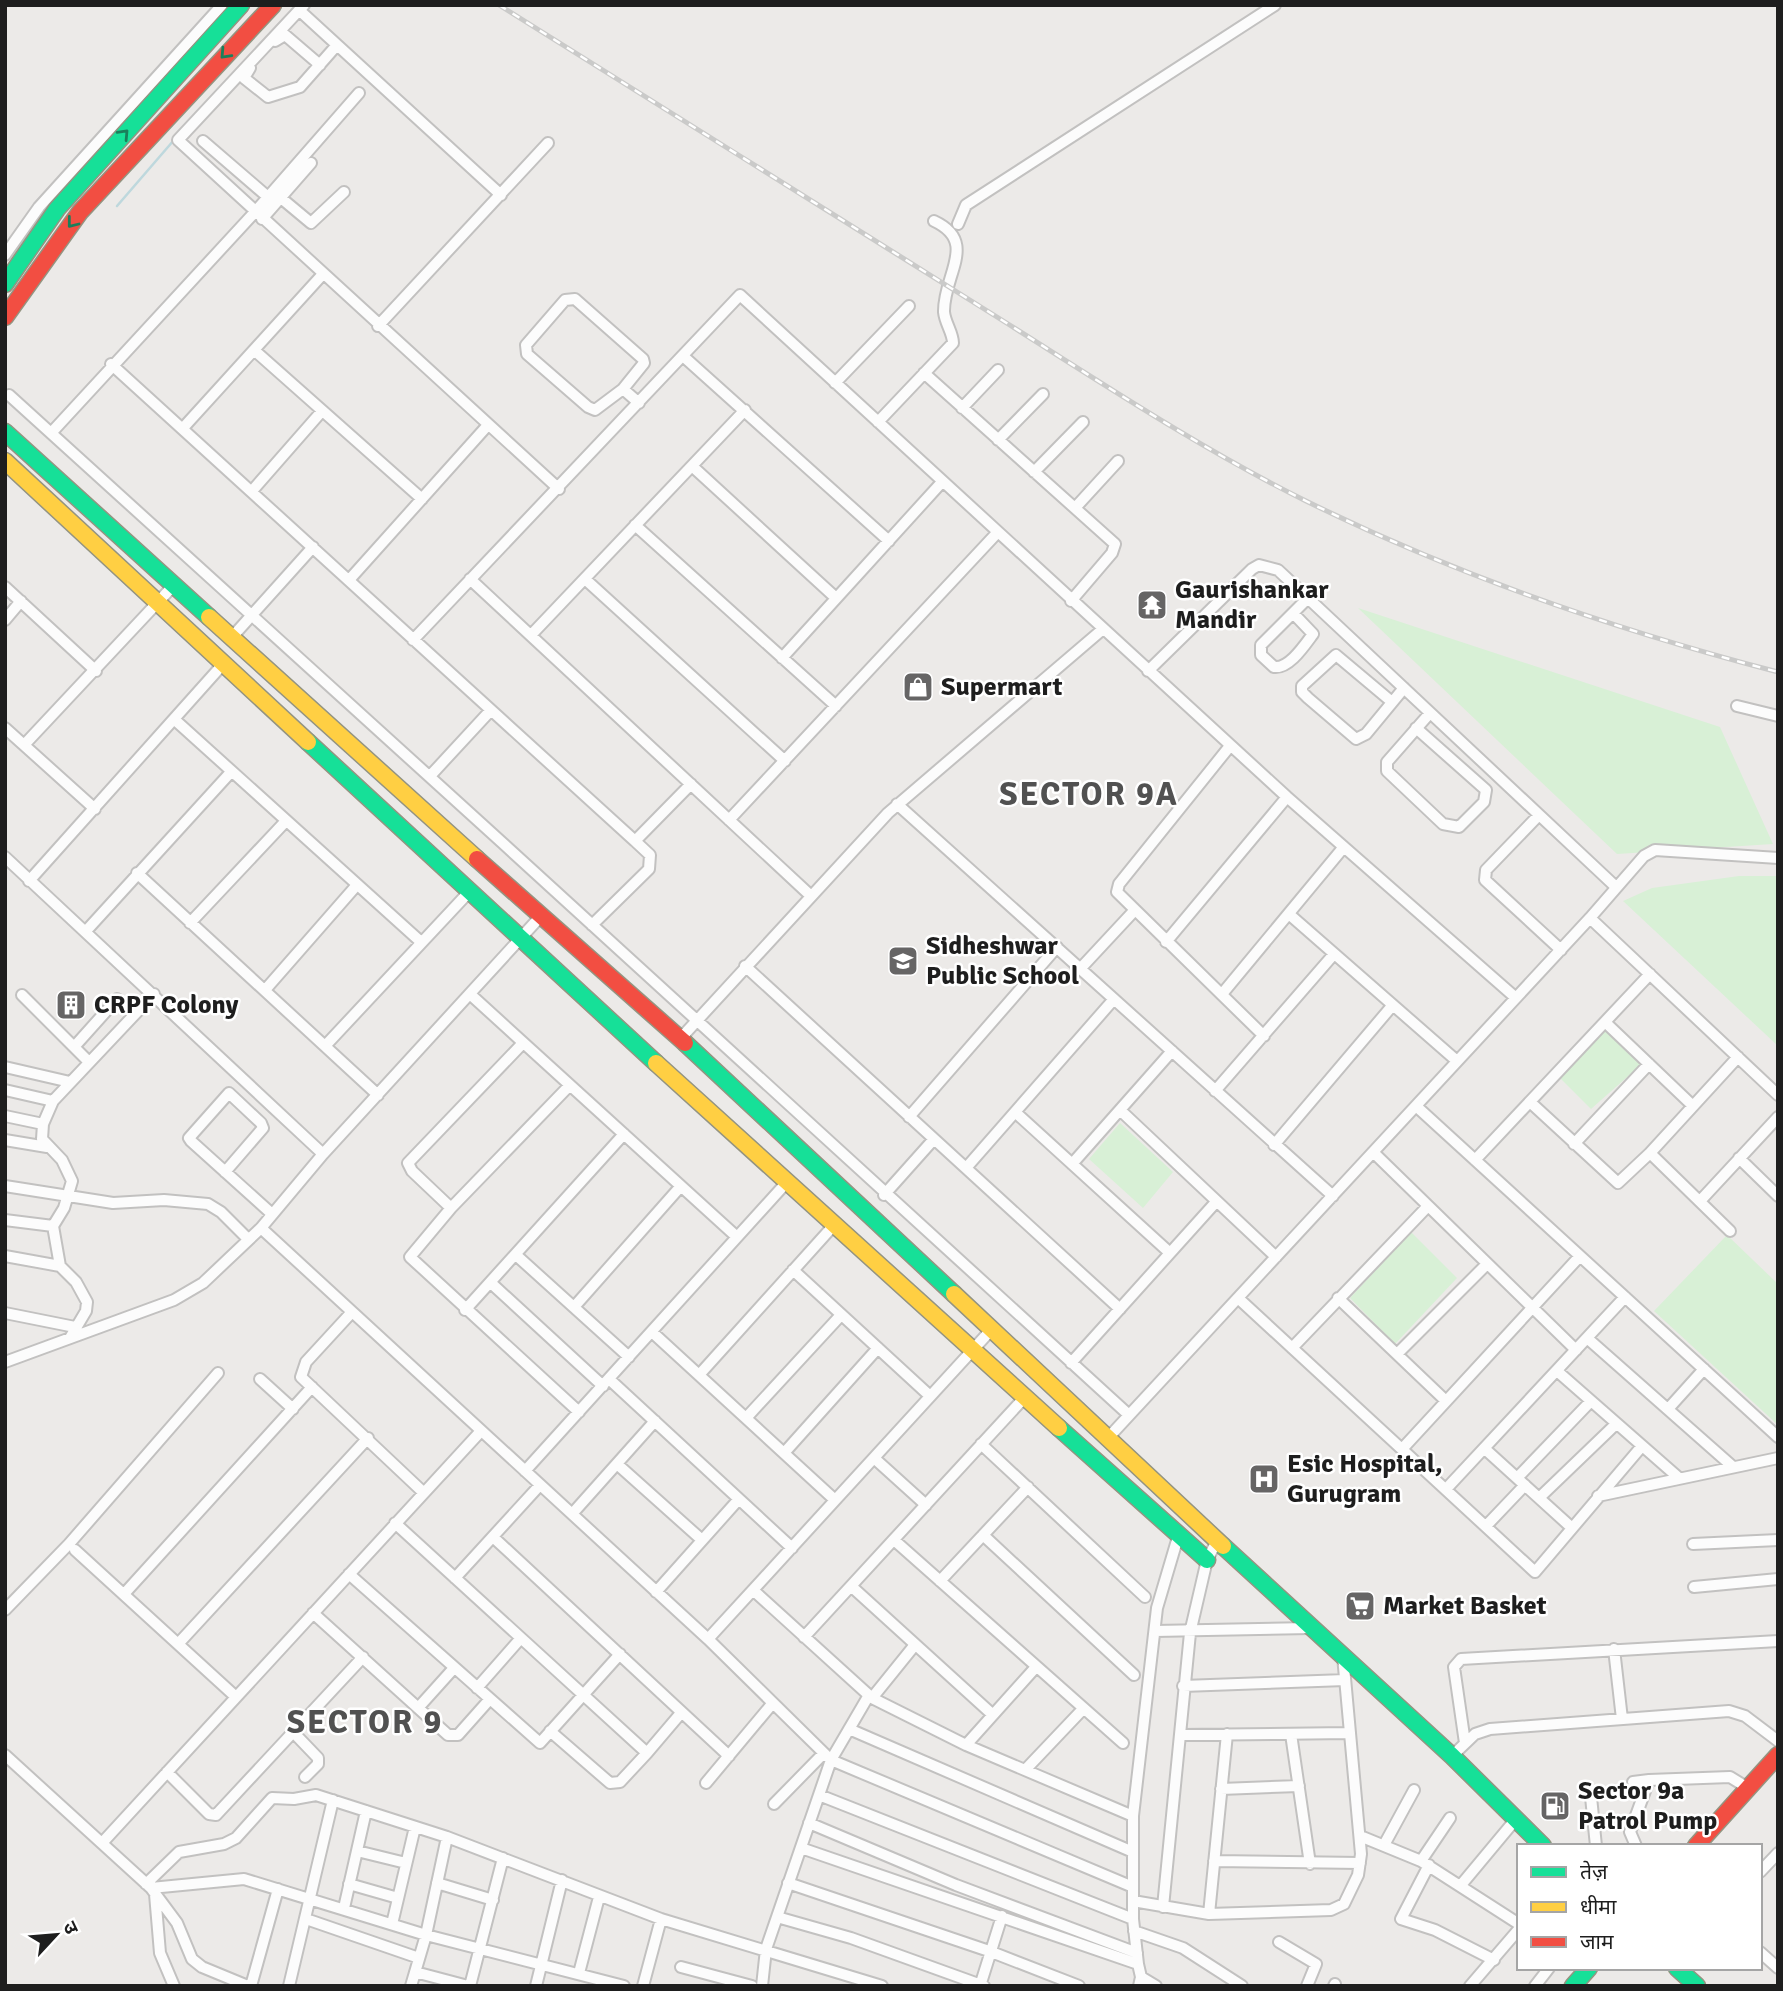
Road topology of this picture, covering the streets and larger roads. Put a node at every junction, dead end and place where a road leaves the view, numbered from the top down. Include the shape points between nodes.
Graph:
1 (222, 5) edge
2 (241, 5) edge
3 (272, 5) edge
4 (1275, 5) edge
5 (301, 7) edge
6 (337, 44) junction
7 (320, 65) junction
8 (359, 93) dead end
9 (203, 141) dead end
10 (548, 143) dead end
11 (311, 163) dead end
12 (344, 192) dead end
13 (501, 195) junction
14 (268, 197) junction
15 (281, 198) junction
16 (258, 216) junction
17 (960, 218) dead end
18 (933, 221) dead end
19 (5, 255) edge
20 (323, 274) junction
21 (5, 284) edge
22 (909, 306) dead end
23 (5, 317) edge
24 (378, 326) junction
25 (254, 350) junction
26 (682, 356) junction
27 (111, 364) junction
28 (998, 370) dead end
29 (924, 373) junction
30 (835, 383) junction
31 (623, 389) junction
32 (1043, 394) dead end
33 (9, 395) dead end
34 (639, 403) junction
35 (962, 408) junction
36 (745, 410) junction
37 (322, 411) junction
38 (878, 422) junction
39 (1083, 422) dead end
40 (488, 425) junction
41 (183, 428) junction
42 (5, 432) edge
43 (52, 432) junction
44 (998, 440) junction
45 (5, 461) edge
46 (1118, 461) dead end
47 (692, 466) junction
48 (1034, 472) junction
49 (942, 482) junction
50 (559, 489) junction
51 (252, 491) junction
52 (422, 499) junction
53 (1075, 508) junction
54 (635, 526) junction
55 (998, 533) junction
56 (889, 541) junction
57 (313, 547) junction
58 (470, 579) junction
59 (585, 579) junction
60 (349, 580) junction
61 (174, 585) junction
62 (5, 586) edge
63 (836, 598) junction
64 (1308, 598) junction
65 (21, 601) junction
66 (1071, 601) junction
67 (157, 603) junction
68 (253, 613) junction
69 (1293, 613) junction
70 (5, 620) edge
71 (1103, 629) junction
72 (533, 634) junction
73 (233, 636) junction
74 (413, 640) junction
75 (782, 657) junction
76 (224, 663) junction
77 (96, 671) junction
78 (1147, 671) junction
79 (1404, 688) junction
80 (1392, 702) junction
81 (836, 706) junction
82 (1737, 706) dead end
83 (491, 710) junction
84 (1430, 713) junction
85 (1778, 716) edge
86 (175, 720) junction
87 (5, 728) edge
88 (1416, 728) junction
89 (24, 745) junction
90 (1230, 746) junction
91 (785, 761) junction
92 (231, 772) junction
93 (430, 776) junction
94 (691, 784) junction
95 (1287, 797) junction
96 (897, 804) junction
97 (95, 809) junction
98 (1539, 815) junction
99 (729, 820) junction
100 (285, 822) junction
101 (635, 841) junction
102 (1343, 848) junction
103 (5, 857) edge
104 (1778, 858) edge
105 (137, 873) junction
106 (29, 881) junction
107 (356, 886) junction
108 (1616, 887) junction
109 (469, 891) junction
110 (811, 896) junction
111 (1134, 911) junction
112 (1290, 915) junction
113 (540, 917) junction
114 (1590, 918) junction
115 (190, 923) junction
116 (592, 925) junction
117 (86, 931) junction
118 (521, 939) junction
119 (421, 942) junction
120 (1166, 943) junction
121 (1057, 947) junction
122 (1561, 950) junction
123 (1334, 954) junction
124 (745, 966) junction
125 (1080, 969) junction
126 (1650, 974) junction
127 (265, 990) junction
128 (153, 994) junction
129 (1222, 994) junction
130 (22, 995) dead end
131 (471, 995) junction
132 (1516, 998) junction
133 (117, 999) dead end
134 (1114, 999) junction
135 (1392, 1006) junction
136 (698, 1021) junction
137 (1606, 1023) junction
138 (1264, 1035) junction
139 (680, 1039) junction
140 (523, 1043) junction
141 (326, 1046) junction
142 (74, 1047) junction
143 (1171, 1051) junction
144 (1738, 1057) junction
145 (1457, 1061) junction
146 (89, 1062) junction
147 (1649, 1064) junction
148 (5, 1067) edge
149 (243, 1079) junction
150 (70, 1082) junction
151 (570, 1085) junction
152 (5, 1090) edge
153 (1215, 1091) junction
154 (229, 1093) junction
155 (378, 1095) junction
156 (1778, 1095) edge
157 (53, 1101) junction
158 (1530, 1102) junction
159 (1416, 1106) junction
160 (1693, 1106) junction
161 (1120, 1110) junction
162 (1015, 1112) junction
163 (5, 1116) edge
164 (909, 1117) junction
165 (1778, 1117) edge
166 (43, 1124) junction
167 (624, 1134) junction
168 (934, 1139) junction
169 (5, 1140) edge
170 (1574, 1144) junction
171 (1274, 1146) junction
172 (47, 1147) junction
173 (1373, 1152) junction
174 (1650, 1153) junction
175 (323, 1154) junction
176 (1740, 1158) junction
177 (1475, 1160) junction
178 (1072, 1164) junction
179 (966, 1168) junction
180 (225, 1172) junction
181 (787, 1182) junction
182 (5, 1185) edge
183 (681, 1186) junction
184 (884, 1195) junction
185 (1333, 1196) junction
186 (1778, 1196) edge
187 (69, 1197) junction
188 (1700, 1200) junction
189 (1216, 1202) junction
190 (1428, 1206) junction
191 (451, 1208) junction
192 (272, 1214) junction
193 (5, 1220) edge
194 (834, 1225) junction
195 (53, 1226) junction
196 (261, 1228) junction
197 (1730, 1231) dead end
198 (737, 1237) junction
199 (247, 1238) junction
200 (1170, 1253) junction
201 (516, 1255) junction
202 (5, 1256) edge
203 (1580, 1256) junction
204 (1276, 1257) junction
205 (1487, 1264) junction
206 (60, 1266) junction
207 (793, 1270) junction
208 (491, 1283) junction
209 (1625, 1297) junction
210 (1238, 1298) junction
211 (1338, 1298) junction
212 (574, 1307) junction
213 (1533, 1308) junction
214 (1120, 1309) junction
215 (466, 1310) junction
216 (352, 1312) junction
217 (5, 1313) edge
218 (841, 1315) junction
219 (75, 1327) junction
220 (990, 1330) junction
221 (652, 1332) junction
222 (70, 1338) junction
223 (1587, 1338) junction
224 (878, 1348) junction
225 (1292, 1348) junction
226 (1576, 1350) junction
227 (972, 1351) junction
228 (1397, 1354) junction
229 (629, 1357) junction
230 (5, 1362) edge
231 (1071, 1363) junction
232 (1704, 1369) junction
233 (1557, 1371) junction
234 (218, 1373) dead end
235 (699, 1375) junction
236 (260, 1379) dead end
237 (606, 1382) junction
238 (312, 1387) junction
239 (930, 1396) junction
240 (1024, 1398) junction
241 (1446, 1401) junction
242 (1591, 1401) junction
243 (293, 1409) junction
244 (1668, 1409) junction
245 (579, 1412) junction
246 (1129, 1415) junction
247 (746, 1418) junction
248 (655, 1421) junction
249 (1616, 1423) junction
250 (481, 1431) junction
251 (1778, 1437) edge
252 (368, 1438) junction
253 (1108, 1438) junction
254 (981, 1444) junction
255 (1642, 1446) junction
256 (1403, 1448) junction
257 (1485, 1448) junction
258 (784, 1453) junction
259 (874, 1458) junction
260 (1778, 1458) edge
261 (617, 1464) junction
262 (1732, 1466) junction
263 (525, 1471) junction
264 (1679, 1478) junction
265 (1521, 1481) junction
266 (540, 1485) junction
267 (1028, 1487) junction
268 (1447, 1488) junction
269 (424, 1493) junction
270 (1598, 1496) junction
271 (1539, 1498) junction
272 (739, 1499) junction
273 (835, 1500) junction
274 (926, 1505) junction
275 (572, 1514) junction
276 (395, 1523) junction
277 (1486, 1526) junction
278 (1572, 1528) junction
279 (983, 1535) junction
280 (493, 1537) junction
281 (1178, 1537) junction
282 (894, 1539) junction
283 (1218, 1539) junction
284 (702, 1540) junction
285 (1778, 1540) edge
286 (1693, 1544) dead end
287 (792, 1548) junction
288 (75, 1550) dead end
289 (1207, 1560) junction
290 (349, 1574) junction
291 (455, 1578) junction
292 (1778, 1579) edge
293 (940, 1581) junction
294 (851, 1586) junction
295 (1694, 1587) dead end
296 (753, 1590) junction
297 (656, 1592) junction
298 (124, 1594) junction
299 (1145, 1597) dead end
300 (5, 1610) edge
301 (313, 1613) junction
302 (1311, 1629) junction
303 (1154, 1631) junction
304 (1190, 1633) junction
305 (804, 1637) junction
306 (521, 1638) junction
307 (708, 1639) junction
308 (1778, 1641) edge
309 (178, 1644) junction
310 (914, 1646) junction
311 (1615, 1649) junction
312 (620, 1654) junction
313 (1343, 1654) junction
314 (363, 1657) junction
315 (1036, 1667) junction
316 (454, 1668) junction
317 (1134, 1675) dead end
318 (1345, 1680) junction
319 (1183, 1686) junction
320 (477, 1688) junction
321 (582, 1693) junction
322 (236, 1697) junction
323 (870, 1697) junction
324 (490, 1699) junction
325 (772, 1704) junction
326 (418, 1708) junction
327 (1083, 1709) junction
328 (681, 1713) junction
329 (993, 1715) junction
330 (1622, 1719) junction
331 (849, 1729) junction
332 (550, 1731) junction
333 (293, 1733) junction
334 (1349, 1733) junction
335 (1227, 1734) junction
336 (1291, 1734) junction
337 (1181, 1735) junction
338 (1778, 1741) edge
339 (1123, 1743) dead end
340 (1465, 1743) junction
341 (966, 1745) junction
342 (647, 1753) junction
343 (5, 1755) edge
344 (1778, 1755) edge
345 (729, 1756) junction
346 (1452, 1756) junction
347 (827, 1757) junction
348 (1026, 1769) junction
349 (167, 1772) junction
350 (305, 1777) dead end
351 (1649, 1780) junction
352 (1633, 1782) dead end
353 (706, 1783) dead end
354 (1299, 1786) junction
355 (1748, 1788) junction
356 (1221, 1789) junction
357 (1414, 1790) dead end
358 (819, 1795) junction
359 (1591, 1797) dead end
360 (333, 1800) junction
361 (774, 1804) dead end
362 (366, 1811) junction
363 (1133, 1816) junction
364 (1450, 1818) dead end
365 (1516, 1819) junction
366 (809, 1823) junction
367 (415, 1827) junction
368 (1360, 1836) junction
369 (447, 1838) junction
370 (102, 1843) junction
371 (1541, 1844) edge
372 (1596, 1844) edge
373 (1635, 1844) edge
374 (1698, 1844) edge
375 (1384, 1845) junction
376 (801, 1848) junction
377 (357, 1851) junction
378 (1133, 1852) junction
379 (1778, 1853) edge
380 (503, 1858) junction
381 (1214, 1861) junction
382 (406, 1863) junction
383 (1360, 1863) junction
384 (1425, 1863) junction
385 (1310, 1864) junction
386 (1762, 1870) edge
387 (562, 1880) junction
388 (437, 1883) junction
389 (788, 1883) junction
390 (349, 1884) junction
391 (956, 1885) junction
392 (1461, 1885) junction
393 (1133, 1887) junction
394 (151, 1888) junction
395 (278, 1889) junction
396 (599, 1897) junction
397 (311, 1898) junction
398 (398, 1898) junction
399 (949, 1899) junction
400 (494, 1900) junction
401 (1133, 1901) junction
402 (1163, 1906) junction
403 (344, 1908) junction
404 (1209, 1913) junction
405 (1002, 1916) junction
406 (777, 1917) junction
407 (306, 1919) junction
408 (661, 1919) junction
409 (1133, 1919) junction
410 (1517, 1923) edge
411 (391, 1924) junction
412 (1134, 1931) junction
413 (1517, 1931) edge
414 (426, 1934) junction
415 (1279, 1942) dead end
416 (480, 1948) junction
417 (766, 1949) junction
418 (989, 1951) junction
419 (1762, 1954) edge
420 (419, 1958) junction
421 (1137, 1959) junction
422 (1494, 1960) junction
423 (541, 1964) junction
424 (681, 1967) dead end
425 (1778, 1968) edge
426 (1547, 1970) edge
427 (1585, 1970) edge
428 (1679, 1970) edge
429 (415, 1972) junction
430 (579, 1973) junction
431 (1140, 1981) edge
432 (981, 1985) edge
433 (174, 1986) edge
434 (249, 1986) edge
435 (289, 1986) edge
436 (411, 1986) edge
437 (469, 1986) edge
438 (536, 1986) edge
439 (624, 1986) edge
440 (643, 1986) edge
441 (752, 1986) edge
442 (762, 1986) edge
443 (882, 1986) edge
444 (1079, 1986) edge
445 (1156, 1986) edge
446 (1242, 1986) edge
447 (1307, 1986) edge
448 (1470, 1986) edge
449 (1535, 1986) edge
450 (1573, 1986) edge
451 (1697, 1986) edge

1 - 19 street via 39,207
21 -> 2 street via 57,209
3 -> 23 street via 80,212
4 - 17 street via 983,194
5 - 6 street
5 - 16 street via 178,140
6 - 7 street
6 - 13 street
7 - 7 street via 303,85 272,97 264,96 244,76 282,35
8 - 14 street
9 - 14 street
10 - 13 street
11 - 15 street
12 - 15 street via 311,223
13 - 24 street
14 - 16 street
15 - 16 street
16 - 20 street
16 - 27 street
18 - 29 street via 953,233 958,244 944,311 953,341
20 - 24 street
20 - 25 street
22 - 30 street
24 - 40 street
25 - 37 street
25 - 41 street
26 - 30 street via 740,295
26 - 34 street
26 - 36 street
27 - 41 street
27 - 43 street
28 - 35 street
29 - 35 street
29 - 38 street
30 - 38 street
31 - 31 street via 643,359 575,299 565,300 526,345 527,354 588,407 602,408
31 - 34 street
32 - 44 street
33 - 43 street
34 - 50 street
35 - 44 street
36 - 47 street
36 - 56 street
37 - 51 street
37 - 52 street
38 - 49 street
39 - 48 street
40 - 50 street
40 - 52 street
41 - 51 street
42 - 61 street
43 - 68 street
44 - 48 street
45 - 67 street
46 - 53 street
47 - 54 street
47 - 63 street
48 - 53 street
49 - 55 street
49 - 56 street
50 - 58 street
51 - 57 street
52 - 60 street
53 - 66 street via 1112,540 1115,548
54 - 59 street
54 - 75 street
55 - 66 street
55 - 81 street
56 - 63 street
57 - 60 street
57 - 68 street
58 - 72 street
58 - 74 street
59 - 72 street
59 - 91 street
60 - 74 street
61 - 67 street
61 - 73 street
62 - 65 street
63 - 75 street
64 - 69 street
64 - 78 street via 1278,570 1259,565
64 - 79 street
65 - 70 street
65 - 77 street
66 - 71 street
67 - 76 street
67 - 77 street
68 - 73 street
68 - 93 street
69 - 69 street via 1261,645 1261,655 1274,667 1288,663 1312,635
71 - 78 street
71 - 96 street
72 - 94 street
73 - 113 street
74 - 83 street
75 - 81 street
76 - 86 street
76 - 109 street
77 - 89 street
78 - 90 street
79 - 80 street
79 - 84 street
80 - 80 street via 1366,734 1356,739 1308,698 1302,686 1336,655
81 - 91 street
82 - 85 street
83 - 93 street
83 - 101 street
84 - 88 street
84 - 98 street
86 - 92 street
86 - 97 street
87 - 89 street
88 - 88 street via 1387,762 1387,771 1443,824 1459,827 1484,802 1486,790
89 - 97 street
90 - 95 street
90 - 111 street via 1119,884 1117,892
91 - 99 street
92 - 100 street
92 - 105 street
93 - 116 street
94 - 99 street
94 - 101 street
95 - 102 street
95 - 120 street
96 - 110 street
96 - 121 street
97 - 106 street
98 - 108 street
98 - 122 street via 1486,870 1485,880
99 - 110 street
100 - 107 street
100 - 115 street
101 - 116 street via 650,855 649,869
102 - 112 street
102 - 132 street
103 - 106 street
104 - 108 street via 1655,850 1643,856
105 - 115 street
105 - 117 street
106 - 117 street
107 - 119 street
107 - 127 street
108 - 114 street
109 - 118 street
109 - 119 street
110 - 124 street
111 - 120 street
111 - 125 street
112 - 123 street
112 - 129 street
113 - 118 street
113 - 139 street
114 - 122 street
114 - 126 street
115 - 127 street
116 - 136 street
117 - 128 street
118 - 131 street
118 - 181 street
119 - 141 street
120 - 129 street
121 - 125 street
121 - 164 street
122 - 132 street
123 - 135 street
123 - 138 street
124 - 136 street
124 - 164 street
125 - 134 street
126 - 137 street
126 - 144 street
127 - 141 street
128 - 146 street
128 - 149 street
129 - 138 street
130 - 142 street
131 - 140 street
131 - 155 street
132 - 145 street
133 - 142 street
134 - 143 street
134 - 162 street
135 - 145 street
135 - 171 street
136 - 139 street
136 - 184 street
137 - 147 street
137 - 158 street
138 - 153 street
139 - 220 street
140 - 151 street
140 - 191 street via 408,1163
141 - 155 street
142 - 146 street
143 - 153 street
143 - 161 street
144 - 156 street
144 - 160 street
145 - 159 street
146 - 150 street
147 - 160 street
147 - 170 street
148 - 150 street
149 - 154 street
149 - 175 street
150 - 157 street
151 - 167 street
151 - 191 street
152 - 157 street
153 - 171 street
154 - 180 street via 263,1128
154 - 180 street via 189,1138
155 - 175 street
157 - 166 street
158 - 170 street
158 - 177 street
159 - 173 street
159 - 177 street
160 - 174 street
161 - 178 street
161 - 189 street
162 - 178 street
162 - 179 street
163 - 166 street
164 - 168 street
165 - 176 street
166 - 172 street via 42,1139
167 - 183 street
167 - 201 street
168 - 179 street
168 - 184 street
169 - 172 street
170 - 174 street via 1618,1183
171 - 185 street
172 - 187 street via 70,1170
173 - 185 street
173 - 190 street
174 - 188 street
175 - 192 street
176 - 186 street
176 - 188 street
177 - 203 street
178 - 200 street
179 - 214 street
180 - 192 street
181 - 194 street
181 - 198 street
182 - 187 street
183 - 198 street
183 - 212 street
184 - 231 street
185 - 204 street
187 - 195 street
187 - 199 street via 113,1203 164,1200 208,1204
188 - 197 street
189 - 200 street
189 - 204 street
190 - 205 street
190 - 211 street
191 - 215 street via 410,1256
192 - 196 street
193 - 195 street
194 - 207 street
194 - 227 street
195 - 206 street
196 - 199 street
196 - 216 street
198 - 221 street
199 - 222 street via 188,1294
200 - 214 street
201 - 208 street
201 - 212 street
202 - 206 street
203 - 209 street
203 - 213 street
204 - 210 street
205 - 213 street
205 - 228 street
206 - 219 street via 76,1282 86,1302 86,1311
207 - 218 street
207 - 235 street
208 - 215 street
208 - 237 street
209 - 223 street
209 - 232 street
210 - 225 street
210 - 246 street
211 - 225 street
211 - 228 street
212 - 229 street
213 - 226 street
213 - 241 street
214 - 231 street
215 - 245 street
216 - 238 street via 301,1370 301,1377
216 - 250 street
217 - 219 street
218 - 224 street
218 - 247 street
219 - 222 street
220 - 227 street
220 - 253 street
221 - 229 street
221 - 235 street
222 - 230 street
223 - 226 street
223 - 244 street
224 - 239 street
224 - 258 street
225 - 256 street
226 - 233 street
227 - 239 street
227 - 240 street
228 - 241 street
229 - 237 street
231 - 246 street
232 - 244 street
232 - 251 street
233 - 242 street
233 - 257 street
234 - 300 street
235 - 247 street
236 - 243 street
237 - 245 street
237 - 248 street
238 - 243 street
238 - 252 street
239 - 259 street
240 - 254 street
240 - 281 street
241 - 256 street
242 - 249 street
242 - 265 street
243 - 298 street
244 - 262 street
245 - 263 street
246 - 253 street
247 - 258 street
248 - 261 street
248 - 272 street
249 - 255 street
249 - 271 street
250 - 263 street
250 - 269 street
252 - 269 street
252 - 309 street
253 - 283 street
254 - 267 street
254 - 274 street
255 - 264 street
255 - 270 street
256 - 268 street
257 - 265 street
257 - 268 street
258 - 273 street
259 - 273 street
259 - 274 street
260 - 262 street
261 - 275 street
261 - 284 street
262 - 264 street
263 - 266 street
264 - 270 street
265 - 271 street
265 - 277 street
266 - 275 street
266 - 280 street
267 - 279 street
267 - 299 street
268 - 277 street
269 - 276 street
270 - 278 street
271 - 278 street
272 - 284 street
272 - 287 street
273 - 287 street
274 - 282 street
275 - 297 street
276 - 290 street
276 - 291 street
277 - 278 street via 1535,1572
279 - 293 street
279 - 317 street
280 - 291 street
280 - 312 street
281 - 289 street
281 - 303 street
282 - 293 street
282 - 294 street
283 - 289 street
283 - 302 street
284 - 297 street
285 - 286 street
287 - 296 street
288 - 298 street
289 - 304 street
290 - 301 street
290 - 316 street
291 - 306 street
292 - 295 street
293 - 315 street
294 - 305 street
294 - 310 street
296 - 305 street
296 - 307 street
297 - 307 street
298 - 309 street
301 - 314 street
301 - 322 street
302 - 304 street
302 - 313 street
303 - 304 street
303 - 363 street
304 - 319 street
305 - 323 street
306 - 320 street
306 - 321 street
307 - 325 street
308 - 311 street
309 - 322 street
310 - 323 street
310 - 329 street
311 - 330 street
311 - 340 street via 1457,1661 1455,1687
312 - 321 street
312 - 328 street
313 - 318 street
313 - 346 street
314 - 326 street
314 - 333 street
315 - 327 street
315 - 329 street
316 - 320 street
316 - 326 street
318 - 319 street
318 - 334 street
319 - 337 street
320 - 324 street
321 - 332 street
321 - 342 street
322 - 349 street
323 - 331 street
323 - 341 street
324 - 326 street via 455,1736
324 - 332 street via 540,1743
325 - 345 street
325 - 347 street
327 - 339 street
327 - 348 street
328 - 342 street
328 - 345 street
329 - 341 street
330 - 338 street via 1737,1712
330 - 340 street via 1490,1729
331 - 347 street
331 - 378 street
332 - 342 street via 610,1783 620,1782
333 - 349 street via 216,1815 209,1814
333 - 350 street via 318,1758
334 - 336 street
334 - 368 street
335 - 336 street
335 - 337 street
335 - 356 street
336 - 354 street
337 - 402 street
340 - 346 street
341 - 348 street
343 - 370 street
344 - 355 street
345 - 353 street
346 - 365 street
347 - 358 street
347 - 361 street
347 - 393 street
348 - 363 street
349 - 370 street
351 - 352 street
351 - 355 street via 1730,1777
351 - 373 street via 1630,1832
354 - 356 street
354 - 385 street
355 - 374 street
356 - 381 street
357 - 375 street
358 - 366 street
358 - 409 street
359 - 372 street
360 - 362 street
360 - 394 street via 310,1794 272,1798 236,1838 179,1852
360 - 397 street
362 - 367 street
362 - 377 street
363 - 378 street
364 - 384 street
365 - 371 street
365 - 392 street
366 - 376 street
366 - 391 street
367 - 369 street
367 - 382 street
368 - 375 street
368 - 383 street
369 - 380 street
369 - 388 street
370 - 394 street
375 - 384 street
376 - 389 street
376 - 399 street
377 - 382 street
377 - 390 street
378 - 393 street
379 - 386 street
380 - 387 street
380 - 400 street
381 - 385 street
381 - 404 street
382 - 398 street
383 - 385 street
383 - 404 street via 1339,1908
384 - 392 street
384 - 422 street via 1401,1919 1436,1930
387 - 396 street
387 - 423 street
388 - 400 street
388 - 414 street
389 - 406 street
389 - 418 street
390 - 398 street
390 - 403 street
391 - 399 street
391 - 421 street
392 - 410 street
393 - 401 street
394 - 395 street via 244,1880
394 - 433 street via 160,1953
394 - 434 street via 177,1923 192,1959 202,1968
395 - 397 street
395 - 434 street
396 - 408 street
396 - 430 street
397 - 403 street
397 - 407 street
398 - 411 street
399 - 405 street
400 - 416 street
401 - 402 street
401 - 409 street
402 - 404 street
403 - 411 street
405 - 418 street
405 - 421 street
406 - 417 street
406 - 432 street
407 - 420 street
407 - 435 street
408 - 417 street
408 - 440 street
409 - 412 street
411 - 414 street
412 - 421 street
412 - 446 street via 1183,1948
413 - 422 street
414 - 416 street
414 - 420 street
415 - 447 street via 1317,1964
416 - 423 street
416 - 437 street
417 - 442 street
417 - 443 street
418 - 432 street
418 - 444 street
419 - 425 street
420 - 429 street
421 - 431 street
422 - 448 street
423 - 430 street
423 - 438 street
424 - 441 street
426 - 449 street
427 - 450 street
428 - 451 street
429 - 436 street
429 - 437 street
430 - 439 street
431 - 445 street

